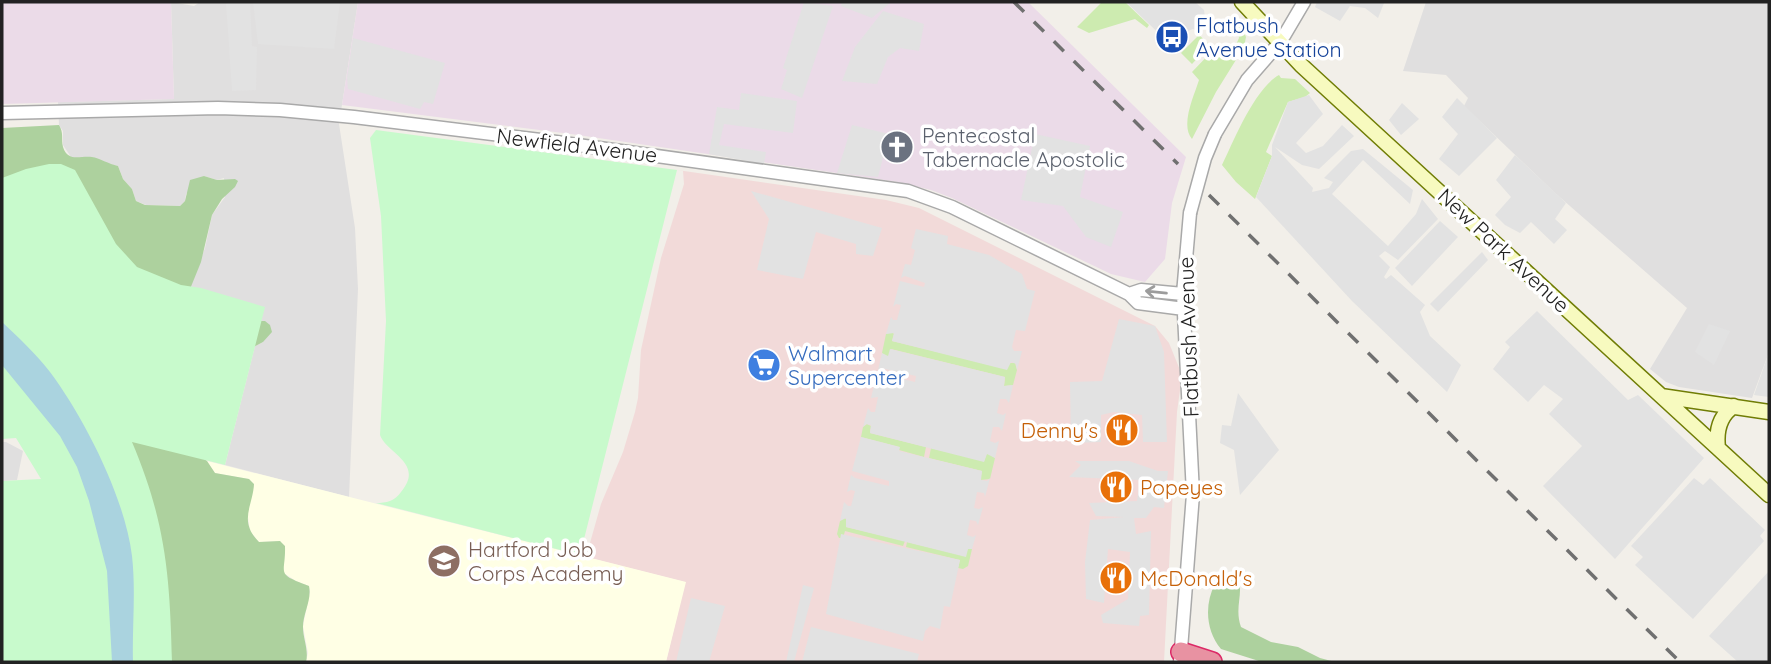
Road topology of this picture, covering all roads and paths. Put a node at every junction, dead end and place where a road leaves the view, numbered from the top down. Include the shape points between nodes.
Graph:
1 (1242, 2) edge
2 (1304, 2) edge
3 (1281, 41) junction
4 (2, 113) edge
5 (1129, 293) junction
6 (1183, 294) junction
7 (1184, 309) junction
8 (1661, 396) junction
9 (1734, 406) junction
10 (1769, 412) edge
11 (1718, 448) junction
12 (1769, 495) edge
13 (1180, 657) edge
14 (1212, 662) edge

1 - 3 main road, New Park Avenue
2 - 3 street, Flatbush Avenue
3 - 6 street, Flatbush Avenue, bridge via 1247,80 1205,158 1190,213
3 - 8 main road, New Park Avenue via 1301,65
4 - 5 street, Newfield Avenue via 280,110 891,188 944,203
6 -> 5 street, Newfield Avenue
5 - 7 street, Newfield Avenue via 1138,303
6 - 7 street, Flatbush Avenue
7 - 13 street, Flatbush Avenue via 1193,494
8 - 9 main road
8 - 11 main road, New Park Avenue
9 - 10 main road
9 - 11 main road via 1721,421
11 - 12 main road, New Park Avenue
13 - 14 highway

